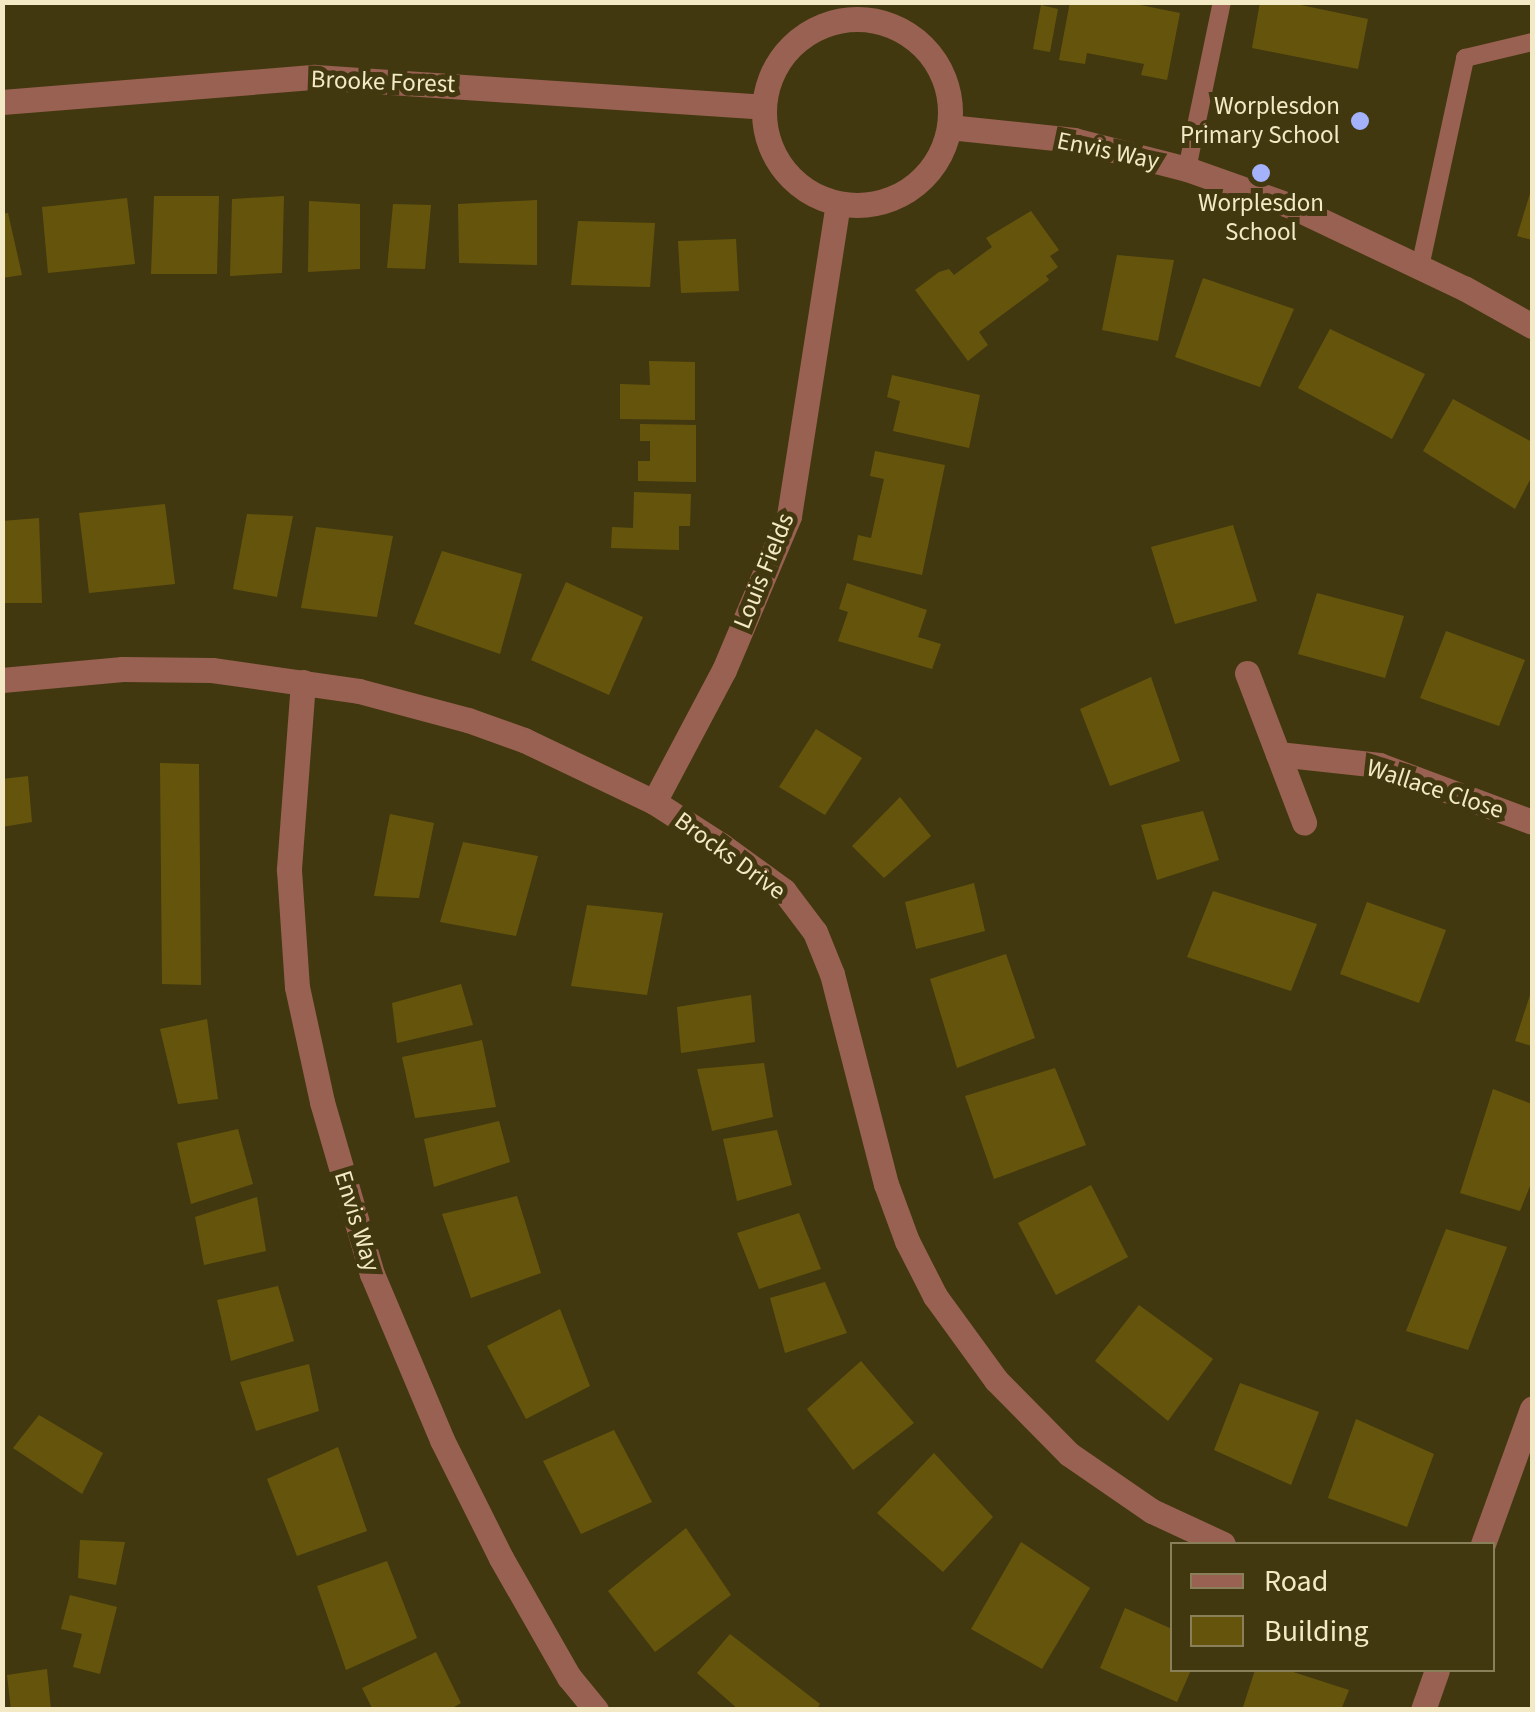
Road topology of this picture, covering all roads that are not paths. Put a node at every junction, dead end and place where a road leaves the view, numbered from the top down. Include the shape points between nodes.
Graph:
1 (1222, 2) edge
2 (882, 12) edge
3 (1532, 42) edge
4 (2, 102) edge
5 (764, 107) junction
6 (949, 127) junction
7 (1187, 169) junction
8 (838, 204) junction
9 (1420, 267) junction
10 (1532, 326) edge
11 (1247, 673) dead end
12 (2, 680) edge
13 (303, 682) junction
14 (1278, 754) junction
15 (654, 802) junction
16 (1304, 822) dead end
17 (1532, 822) edge
18 (1532, 1409) edge
19 (1219, 1542) edge
20 (1484, 1542) edge
21 (1437, 1672) edge
22 (596, 1710) edge
23 (1423, 1710) edge

1 - 7 lane
2 - 5 street via 802,37 782,56
2 - 6 street via 934,62 950,100
3 - 9 lane via 1465,58
4 - 5 street, Brooke Forest via 315,77
5 - 8 street via 766,134 792,180
6 - 7 street, Envis Way via 1074,140
6 - 8 street via 940,156 922,180 897,197
7 - 9 street, Envis Way via 1291,206
8 - 15 street, Louis Fields via 789,516 724,670
9 - 10 street, Envis Way
11 - 14 street
12 - 13 street, Brocks Drive via 212,670
13 - 15 street, Brocks Drive via 468,720
13 - 22 street, Envis Way via 289,870 296,986 322,1102 372,1274 442,1440 568,1677
14 - 16 street
14 - 17 street, Wallace Close via 1379,766
15 - 19 street, Brocks Drive via 784,891 815,932 907,1241 934,1296 996,1380 1069,1454 1152,1511
18 - 20 street
21 - 23 street

